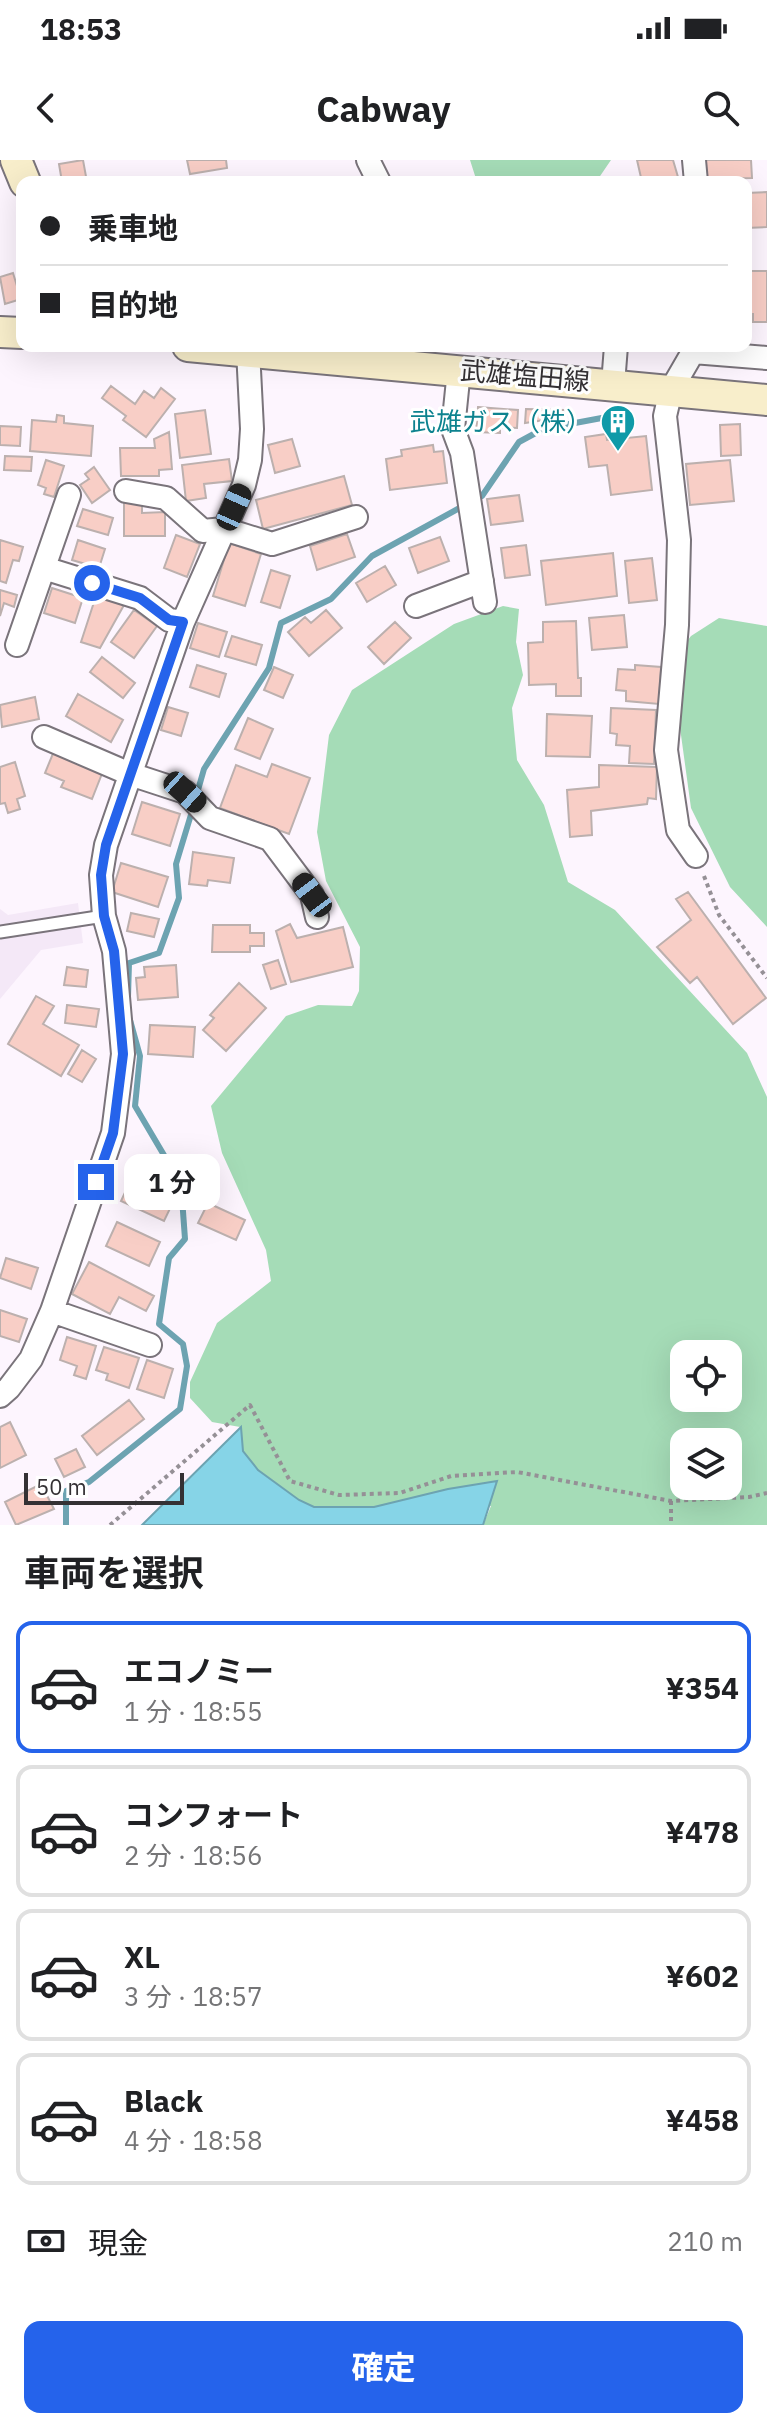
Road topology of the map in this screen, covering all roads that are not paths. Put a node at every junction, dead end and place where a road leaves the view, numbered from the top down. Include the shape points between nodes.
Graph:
1 (248, 352) edge
2 (309, 352) edge
3 (616, 352) edge
4 (400, 355) edge
5 (767, 358) edge
6 (459, 370) junction
7 (613, 384) junction
8 (671, 390) junction
9 (767, 400) edge
10 (126, 491) dead end
11 (69, 495) dead end
12 (356, 517) dead end
13 (224, 529) junction
14 (44, 568) junction
15 (416, 606) dead end
16 (183, 622) junction
17 (17, 645) dead end
18 (44, 737) dead end
19 (130, 774) junction
20 (696, 856) road end
21 (104, 916) junction
22 (317, 917) dead end
23 (0, 932) edge
24 (52, 1311) junction
25 (150, 1345) dead end
26 (0, 1396) edge

1 - 13 street via 250,460
2 - 4 main road, 武雄塩田線
3 - 7 street
4 - 6 main road, 武雄塩田線
5 - 8 street via 693,352
6 - 7 main road, 武雄塩田線
6 - 15 street via 453,429 462,453 484,592
7 - 8 main road, 武雄塩田線
8 - 9 main road, 武雄塩田線
8 - 20 street via 665,416 679,540 666,750 678,830
10 - 13 street via 166,498 203,531
11 - 14 street
12 - 13 street via 272,544
13 - 16 street
14 - 16 street via 140,598 169,620
14 - 17 street
16 - 19 street
18 - 19 street
19 - 21 street via 106,845 101,875
19 - 22 street via 193,799 210,818 270,839 312,895
21 - 23 lane
21 - 24 street via 114,951 123,1054 113,1133
24 - 25 street
24 - 26 street via 31,1359

